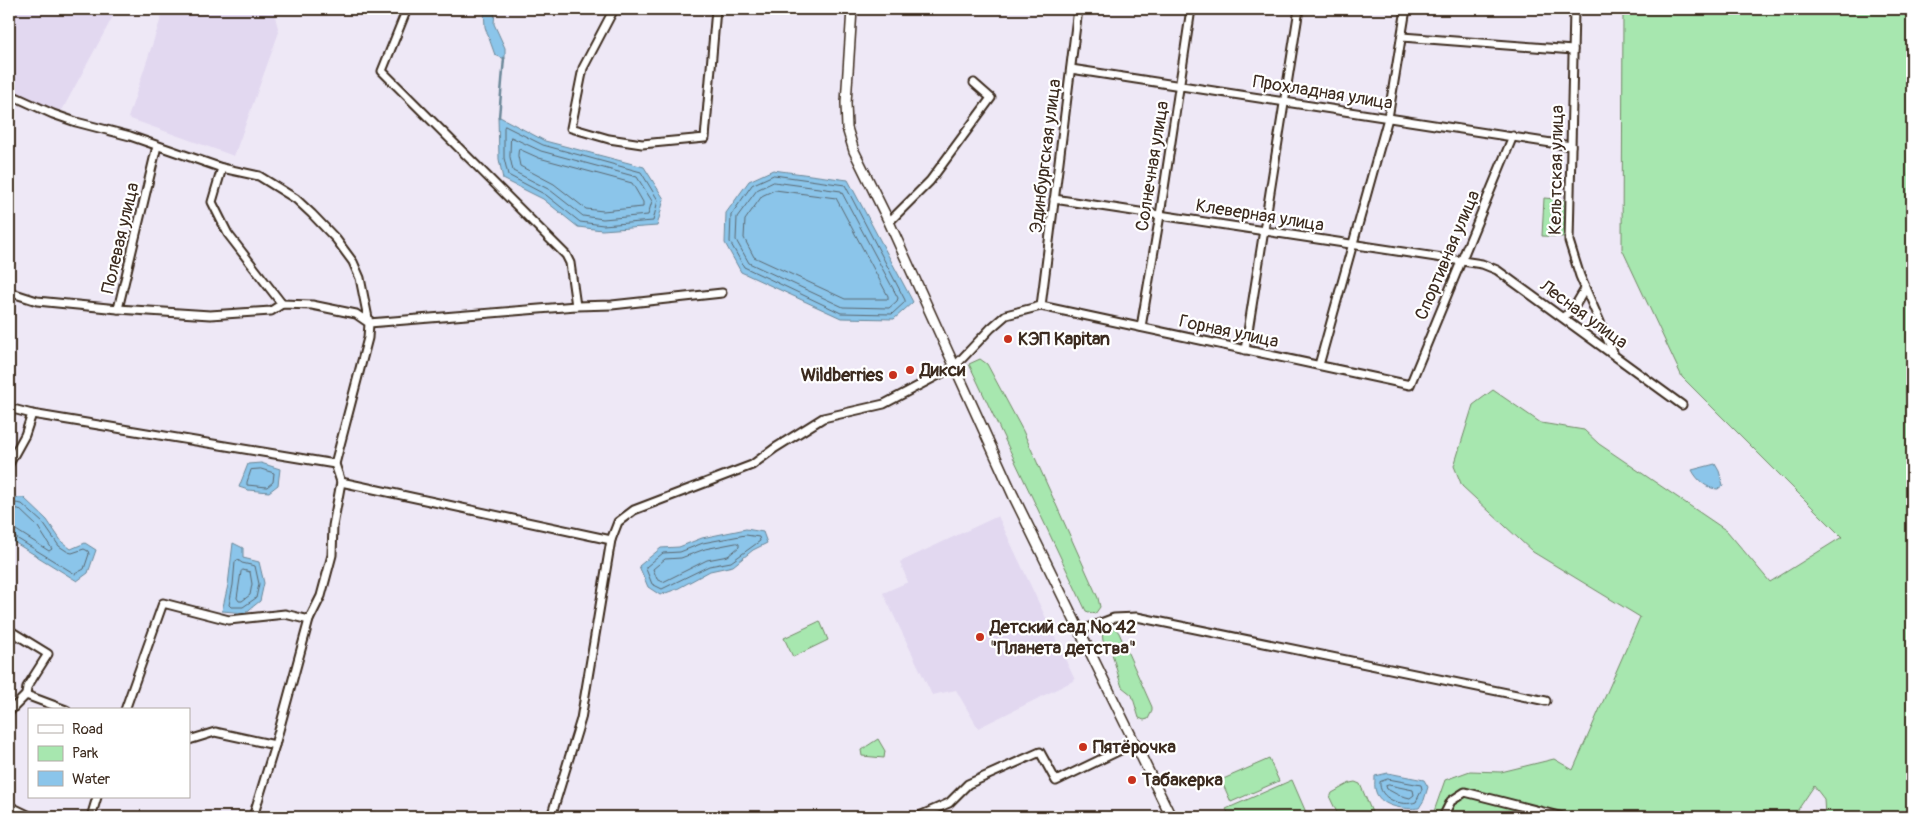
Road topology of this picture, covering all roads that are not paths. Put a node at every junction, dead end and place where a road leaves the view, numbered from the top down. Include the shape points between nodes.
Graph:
1 (407, 9) edge
2 (614, 9) edge
3 (716, 9) edge
4 (852, 9) edge
5 (1078, 9) edge
6 (1190, 9) edge
7 (1299, 9) edge
8 (1406, 9) edge
9 (1574, 9) edge
10 (1402, 37) junction
11 (1573, 50) junction
12 (1070, 69) junction
13 (974, 83) dead end
14 (1180, 85) junction
15 (9, 94) edge
16 (1284, 102) junction
17 (1388, 118) junction
18 (1513, 136) junction
19 (157, 146) junction
20 (1571, 146) junction
21 (222, 168) junction
22 (1054, 199) junction
23 (1160, 215) junction
24 (888, 222) junction
25 (1264, 232) junction
26 (1353, 244) junction
27 (1461, 262) junction
28 (1585, 290) junction
29 (9, 292) edge
30 (722, 293) dead end
31 (282, 304) junction
32 (576, 306) junction
33 (1041, 306) junction
34 (118, 309) junction
35 (1563, 317) junction
36 (369, 323) junction
37 (1141, 327) junction
38 (1245, 350) junction
39 (1613, 354) junction
40 (1319, 365) junction
41 (954, 367) junction
42 (1410, 385) joint
43 (1682, 404) dead end
44 (9, 408) edge
45 (32, 414) junction
46 (9, 464) edge
47 (335, 464) junction
48 (341, 482) junction
49 (611, 540) junction
50 (309, 620) junction
51 (9, 630) edge
52 (1080, 631) junction
53 (26, 695) junction
54 (1546, 701) dead end
55 (61, 708) edge
56 (126, 708) edge
57 (9, 712) edge
58 (190, 740) edge
59 (1135, 743) junction
60 (275, 745) junction
61 (97, 798) edge
62 (9, 806) edge
63 (32, 817) edge
64 (91, 817) edge
65 (253, 817) edge
66 (551, 817) edge
67 (918, 817) edge
68 (1172, 817) edge
69 (1443, 817) edge
70 (1563, 817) edge

1 - 32 street via 382,71 566,256 570,263
2 - 3 street via 583,68 571,128 609,140 642,144 705,138
4 - 24 street via 847,128 854,151
5 - 12 street, Эдинбургская улица
6 - 14 street, Солнечная улица
7 - 16 street
8 - 10 street
9 - 11 street, Кельтская улица
10 - 11 street
10 - 17 street
11 - 20 street, Кельтская улица
12 - 14 street, Прохладная улица
12 - 22 street, Эдинбургская улица
13 - 24 street via 991,98 930,181
14 - 16 street, Прохладная улица
14 - 23 street, Солнечная улица
15 - 19 street via 53,114
16 - 17 street, Прохладная улица
16 - 25 street
17 - 18 street, Прохладная улица
17 - 26 street
18 - 20 street, Прохладная улица
18 - 27 street, Спортивная улица
19 - 21 street
19 - 34 street, Полевая улица
20 - 28 street, Кельтская улица via 1570,241
21 - 31 street via 212,202 228,234
21 - 36 street via 259,176 296,199 318,220 353,262 360,278
22 - 23 street, Клеверная улица
22 - 33 street, Эдинбургская улица
23 - 25 street, Клеверная улица
23 - 37 street, Солнечная улица
24 - 41 street
25 - 26 street, Клеверная улица
25 - 38 street
26 - 27 street, Клеверная улица
26 - 40 street
27 - 35 street, Лесная улица via 1482,264 1497,270
27 - 42 street, Спортивная улица
28 - 35 street via 1572,311
28 - 39 street, Кельтская улица
29 - 34 street via 37,302
30 - 32 street
31 - 34 street via 271,311 210,315
31 - 36 street via 312,305 356,314
32 - 36 street
33 - 37 street, Горная улица
33 - 41 street via 1006,315
35 - 39 street, Лесная улица
36 - 47 street via 368,338
37 - 38 street, Горная улица
38 - 40 street, Горная улица
39 - 43 street, Лесная улица
40 - 42 street, Горная улица
41 - 49 street via 884,404 823,418 752,465 634,510 618,522
41 - 52 street
44 - 45 street
45 - 46 street
45 - 47 street
47 - 48 street
48 - 49 street
48 - 50 street via 332,526 332,556 321,596
49 - 66 street via 581,719
50 - 56 street via 285,614 228,620 164,603
50 - 60 street
51 - 53 street via 48,654 26,687
52 - 54 street via 1114,618 1137,617
52 - 59 street
53 - 55 street
53 - 57 street
58 - 60 street via 215,732
59 - 67 street via 1056,781 1040,752 968,784 949,803
59 - 68 street
60 - 65 street
61 - 64 street
62 - 63 street
69 - 70 street via 1451,801 1465,792

